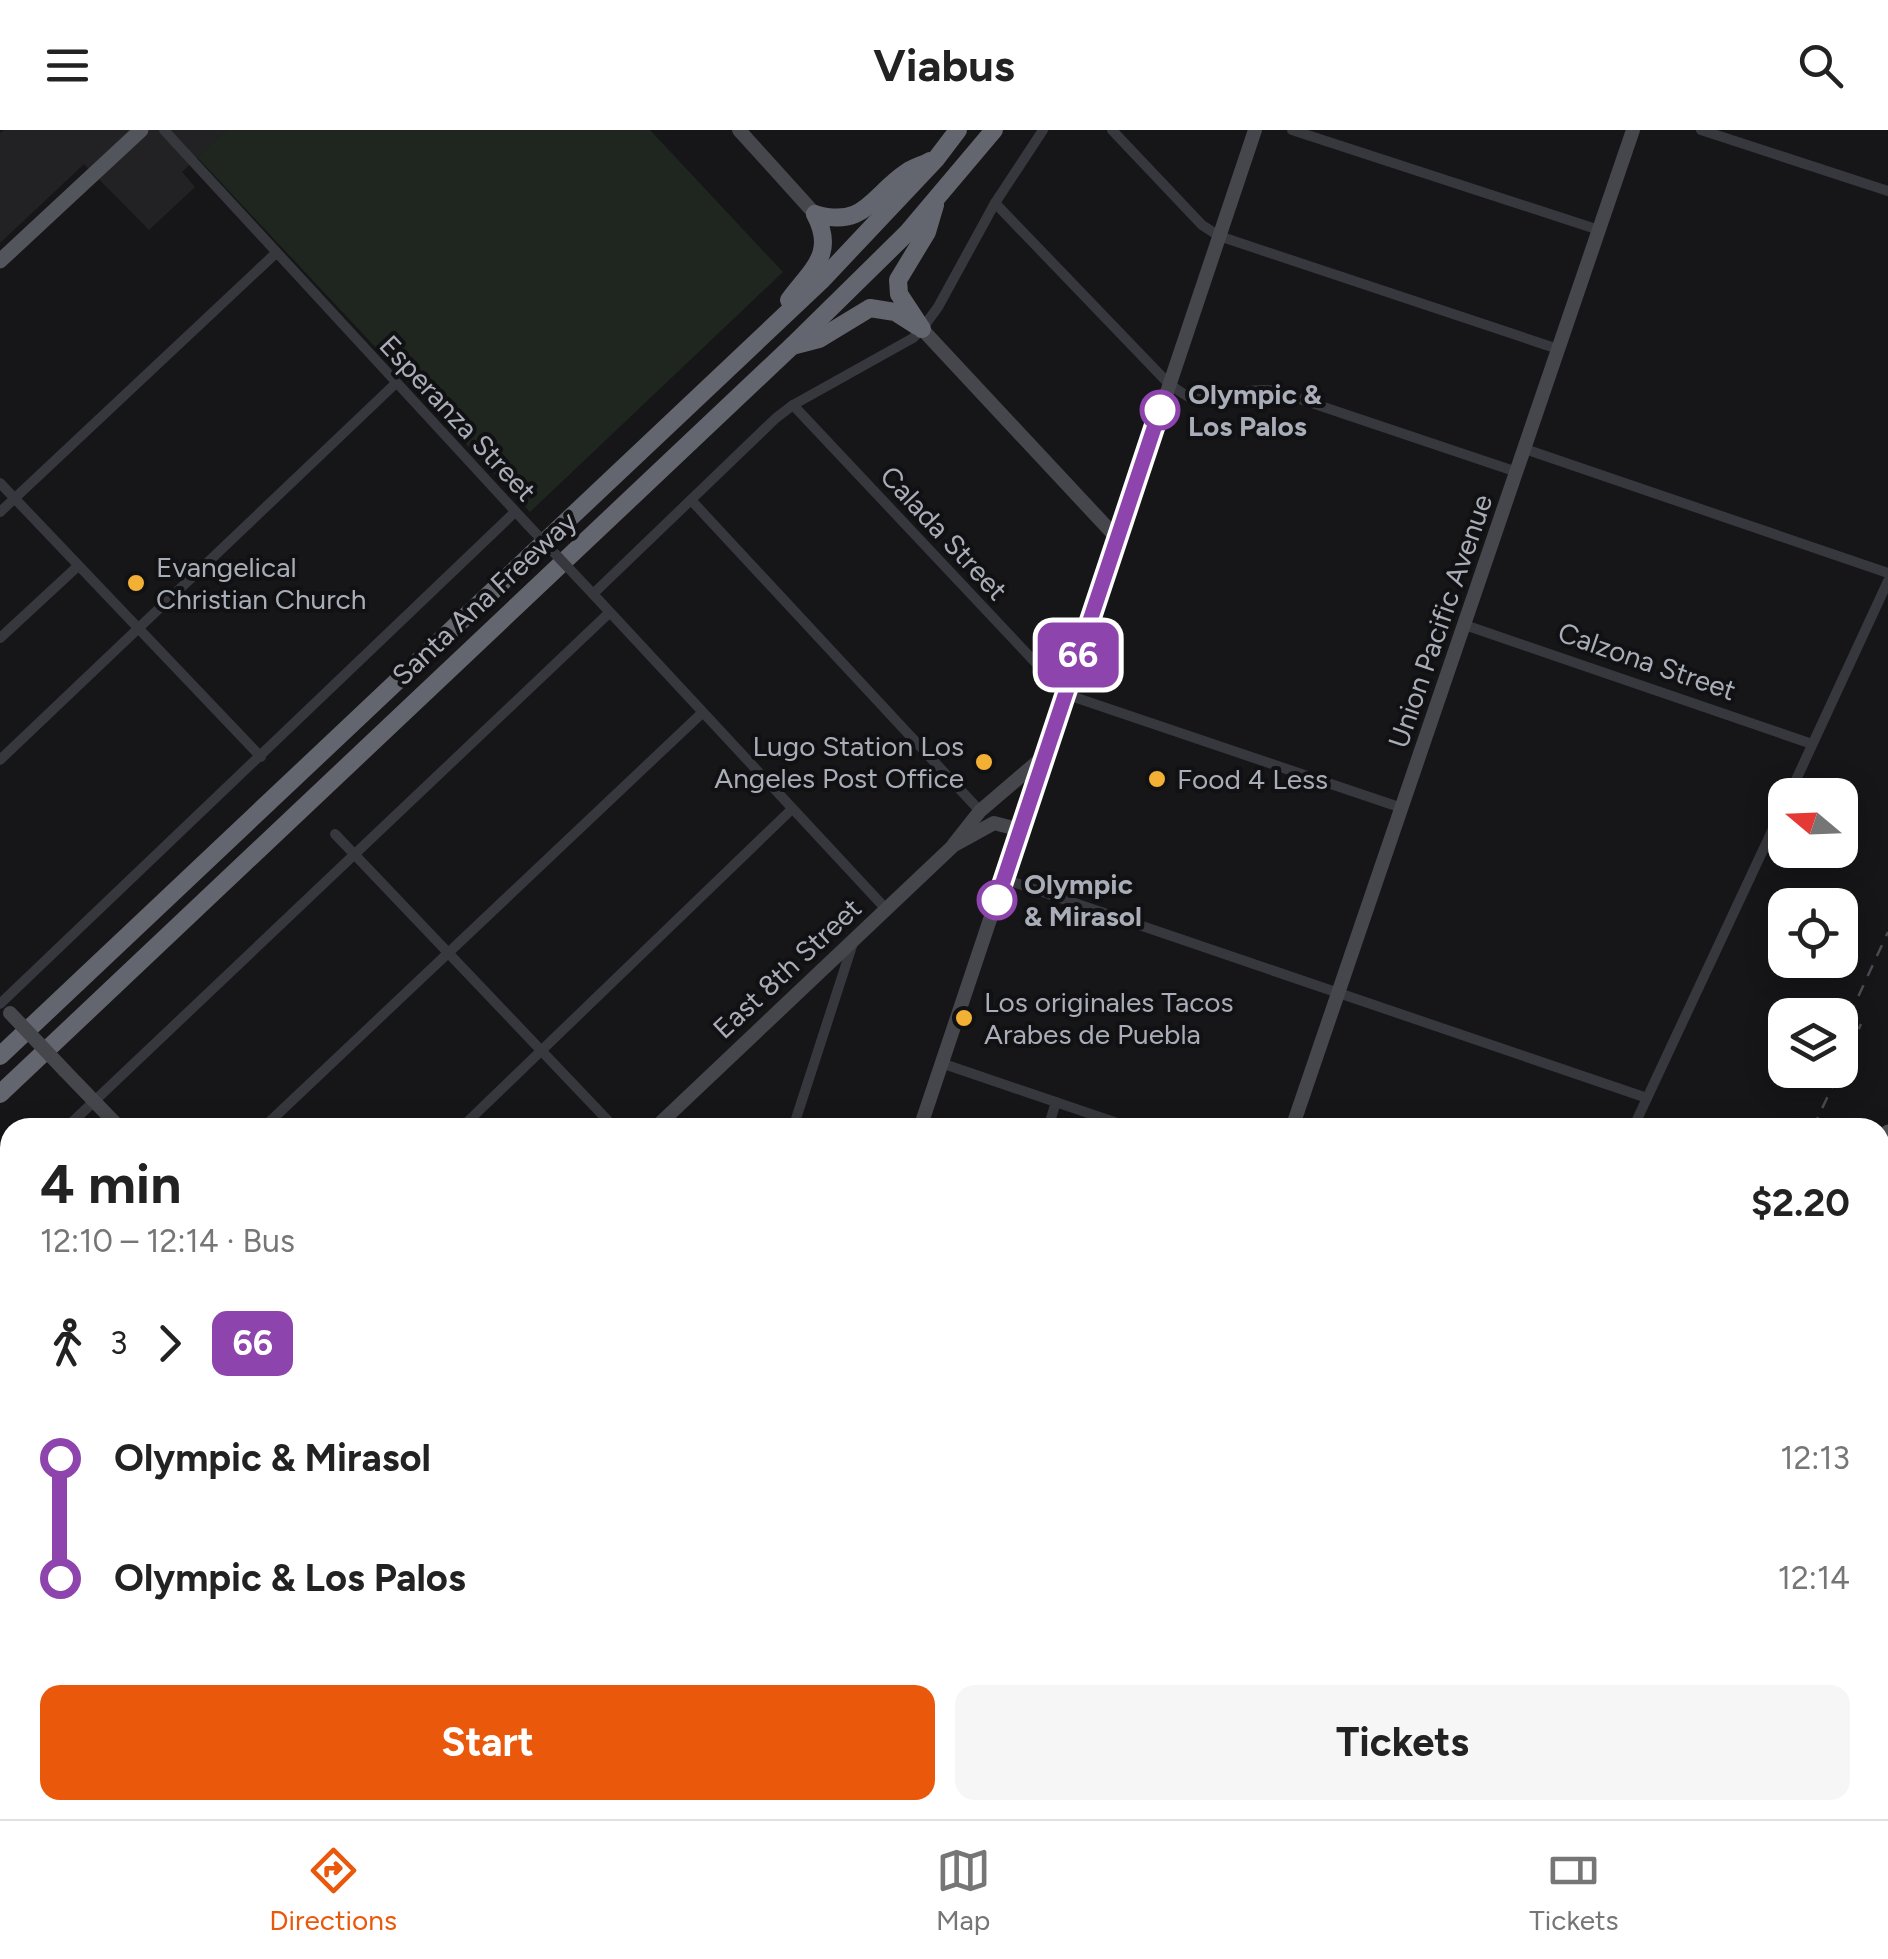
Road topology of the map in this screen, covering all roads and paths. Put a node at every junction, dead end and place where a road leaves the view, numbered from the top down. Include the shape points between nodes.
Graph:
1 (141, 130) edge
2 (164, 130) edge
3 (958, 130) edge
4 (994, 130) edge
5 (1043, 130) edge
6 (1112, 130) edge
7 (1255, 130) edge
8 (1292, 130) edge
9 (1633, 130) edge
10 (1701, 130) edge
11 (745, 132) edge
12 (936, 159) junction
13 (1888, 191) edge
14 (937, 199) junction
15 (994, 203) junction
16 (815, 214) junction
17 (1599, 230) junction
18 (1219, 236) junction
19 (276, 253) junction
20 (0, 261) edge
21 (922, 328) junction
22 (766, 332) junction
23 (792, 346) junction
24 (1558, 349) junction
25 (396, 384) junction
26 (1169, 384) junction
27 (794, 405) junction
28 (1525, 449) junction
29 (1517, 472) junction
30 (0, 483) edge
31 (15, 498) junction
32 (690, 500) junction
33 (0, 512) edge
34 (516, 512) junction
35 (1117, 538) junction
36 (78, 566) junction
37 (1888, 573) edge
38 (1888, 581) edge
39 (592, 594) junction
40 (608, 613) junction
41 (1465, 625) junction
42 (138, 629) junction
43 (0, 638) edge
44 (1065, 694) junction
45 (702, 713) junction
46 (1812, 744) junction
47 (1045, 756) junction
48 (261, 757) junction
49 (0, 760) edge
50 (1797, 778) edge
51 (792, 808) junction
52 (1402, 808) junction
53 (980, 811) junction
54 (1021, 830) junction
55 (334, 834) dead end
56 (1768, 839) edge
57 (954, 844) junction
58 (355, 853) junction
59 (1004, 879) junction
60 (886, 910) junction
61 (854, 940) junction
62 (448, 951) junction
63 (1339, 992) junction
64 (3, 1006) edge
65 (541, 1051) junction
66 (0, 1056) edge
67 (941, 1063) junction
68 (0, 1094) edge
69 (1646, 1098) junction
70 (95, 1101) junction
71 (1056, 1102) junction
72 (77, 1118) edge
73 (111, 1118) edge
74 (274, 1118) edge
75 (471, 1118) edge
76 (605, 1118) edge
77 (665, 1118) edge
78 (796, 1118) edge
79 (923, 1118) edge
80 (1051, 1118) edge
81 (1103, 1118) edge
82 (1295, 1118) edge
83 (1637, 1118) edge

1 - 20 main road
2 - 19 street, Esperanza Street
3 - 12 highway, Santa Ana Freeway
4 - 14 highway, Santa Ana Freeway
5 - 15 street
6 - 18 street
7 - 18 main road
8 - 17 street
9 - 17 main road, Union Pacific Avenue
10 - 13 street
11 - 16 main road
12 - 16 highway via 907,172 850,217
12 - 22 highway, Santa Ana Freeway
14 - 21 highway via 928,232 898,280 899,294
14 - 23 highway, Santa Ana Freeway
15 - 21 street
15 - 26 street
16 - 22 highway via 825,250
17 - 24 main road, Union Pacific Avenue
18 - 24 street
18 - 26 main road
19 - 25 street, Esperanza Street
19 - 31 street
21 - 23 highway via 870,308
21 - 27 street
21 - 35 main road
22 - 66 highway, Santa Ana Freeway
23 - 68 highway, Santa Ana Freeway
24 - 28 main road, Union Pacific Avenue
25 - 34 street, Esperanza Street
25 - 42 street
26 - 29 street via 1189,397 1276,391
26 - 35 main road
27 - 32 street
27 - 44 street, Calada Street
28 - 29 main road, Union Pacific Avenue
28 - 37 street
29 - 41 main road, Union Pacific Avenue
30 - 31 street
31 - 33 street
31 - 36 street
32 - 39 street
32 - 53 street
34 - 39 street, Esperanza Street, bridge
34 - 48 street
35 - 44 main road
36 - 42 street
36 - 43 street
38 - 46 street
39 - 40 street, Esperanza Street
40 - 45 street, Esperanza Street
40 - 58 street
41 - 46 street, Calzona Street
41 - 52 main road, Union Pacific Avenue
42 - 48 street
42 - 49 street
44 - 47 main road
44 - 52 street, Calada Street
45 - 51 street, Esperanza Street
45 - 62 street
46 - 50 street
47 - 53 main road, East 8th Street
47 - 54 main road
48 - 64 street
51 - 60 street, Esperanza Street
51 - 65 street
52 - 63 main road, Union Pacific Avenue
53 - 57 main road, East 8th Street
54 - 57 main road, East 8th Street via 994,823
54 - 59 main road
55 - 58 street
56 - 69 street
57 - 60 main road, East 8th Street
58 - 62 street
58 - 70 street
59 - 63 street
59 - 67 main road
60 - 61 main road, East 8th Street
61 - 77 main road, East 8th Street
61 - 78 street
62 - 65 street
62 - 74 street
63 - 69 street
63 - 82 main road, Union Pacific Avenue
64 - 70 main road, bridge
65 - 75 street
65 - 76 street
67 - 71 street
67 - 79 main road
69 - 83 street
70 - 72 street
70 - 73 main road
71 - 80 street
71 - 81 street

